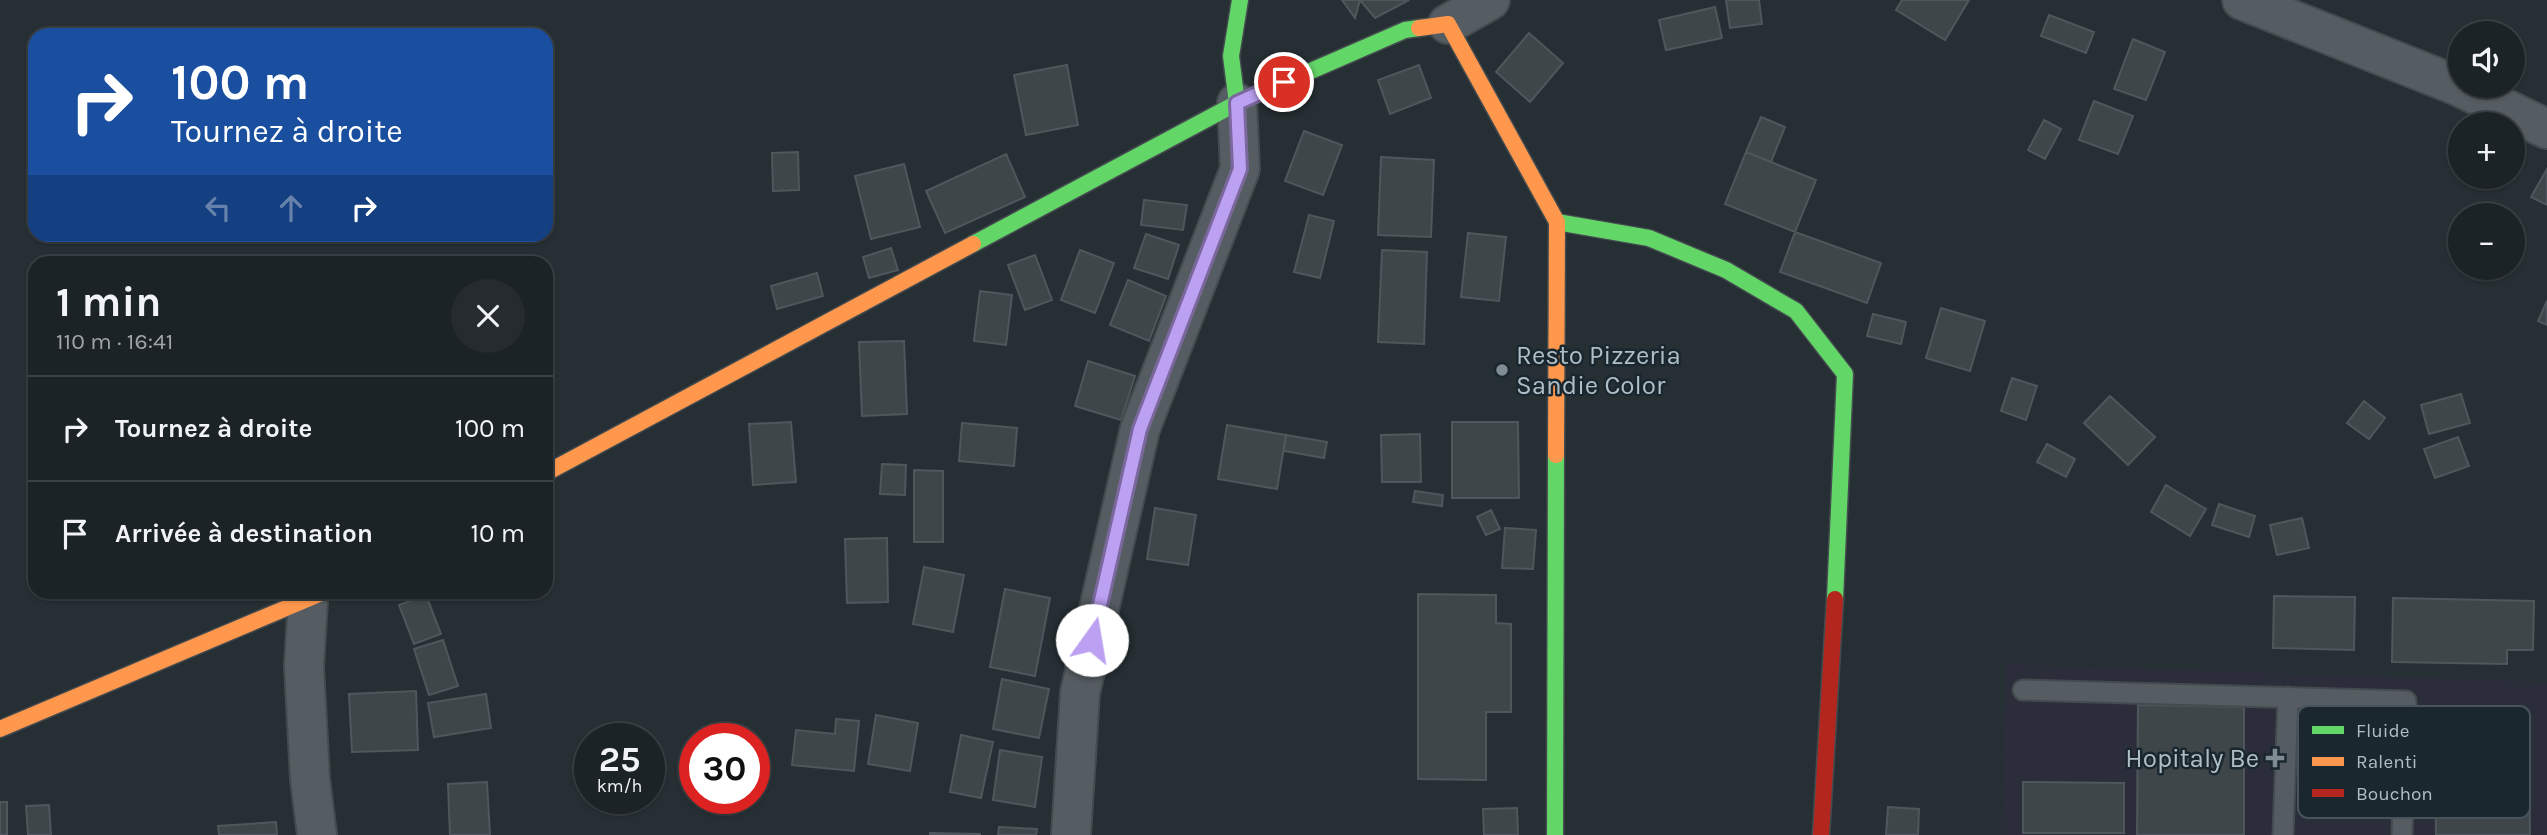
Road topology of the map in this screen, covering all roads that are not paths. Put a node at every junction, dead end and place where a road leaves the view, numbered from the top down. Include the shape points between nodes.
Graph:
1 (1240, 0) edge
2 (1490, 0) edge
3 (2242, 0) edge
4 (1448, 24) junction
5 (1237, 103) junction
6 (2547, 129) edge
7 (1557, 222) junction
8 (553, 469) edge
9 (309, 599) edge
10 (315, 599) edge
11 (2023, 690) dead end
12 (2288, 697) junction
13 (2406, 706) edge
14 (0, 729) edge
15 (317, 835) edge
16 (1071, 835) edge
17 (1555, 835) edge
18 (1821, 835) edge
19 (2283, 835) edge

1 - 5 street via 1231,56
2 - 4 street
3 - 6 street via 2458,86
4 - 5 street via 1405,30
4 - 7 street
5 - 8 street
5 - 16 street via 1240,169 1140,429 1092,640 1080,693
7 - 17 street
7 - 18 street via 1649,238 1726,270 1796,311 1845,374
9 - 14 street
10 - 15 street via 304,666
11 - 12 lane
12 - 13 lane via 2406,701
12 - 19 lane

